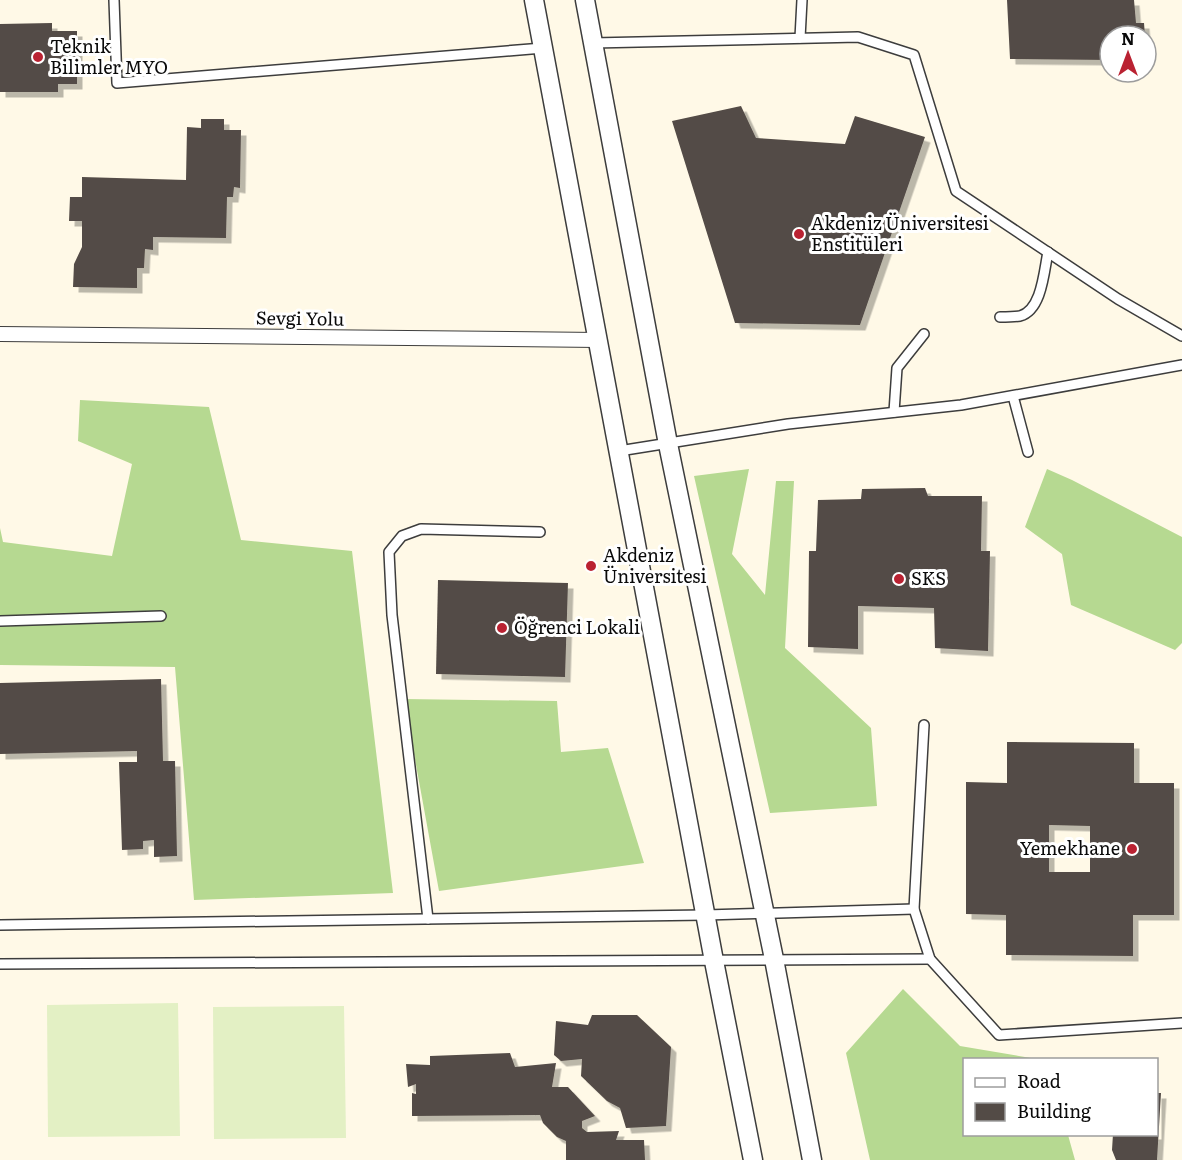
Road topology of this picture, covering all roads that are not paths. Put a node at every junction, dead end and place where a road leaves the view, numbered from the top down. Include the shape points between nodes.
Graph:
1 (114, 0) edge
2 (534, 0) edge
3 (585, 0) edge
4 (802, 0) edge
5 (800, 38) junction
6 (593, 43) junction
7 (543, 48) junction
8 (1048, 252) junction
9 (1000, 317) dead end
10 (0, 334) edge
11 (924, 334) dead end
12 (1182, 336) edge
13 (599, 340) junction
14 (1182, 365) edge
15 (1012, 396) junction
16 (894, 412) junction
17 (668, 444) junction
18 (619, 451) junction
19 (1028, 452) dead end
20 (540, 532) dead end
21 (162, 616) dead end
22 (0, 621) edge
23 (924, 725) dead end
24 (914, 909) junction
25 (765, 914) junction
26 (706, 915) junction
27 (428, 919) junction
28 (0, 925) edge
29 (774, 959) junction
30 (930, 959) junction
31 (714, 961) junction
32 (0, 964) edge
33 (1182, 1023) edge
34 (753, 1160) edge
35 (812, 1160) edge

1 - 7 lane via 117,83
2 - 7 street
3 - 6 street
4 - 5 lane
5 - 6 lane
5 - 8 lane via 858,37 914,56 956,191
6 - 17 street
7 - 13 street
8 - 9 lane via 1032,308 1020,315
8 - 12 lane
10 - 13 street, Sevgi Yolu
11 - 16 lane via 897,368
13 - 18 street
14 - 15 lane
15 - 16 lane
15 - 19 lane
16 - 17 lane
17 - 18 lane
17 - 25 street
18 - 26 street
20 - 27 lane via 421,529 402,536 389,552 392,615
21 - 22 lane
23 - 24 lane
24 - 25 lane
24 - 30 lane
25 - 26 lane
25 - 29 street
26 - 27 lane
26 - 31 street
27 - 28 lane
29 - 30 lane
29 - 31 lane
29 - 35 street
30 - 33 lane via 999,1035
31 - 32 lane
31 - 34 street

